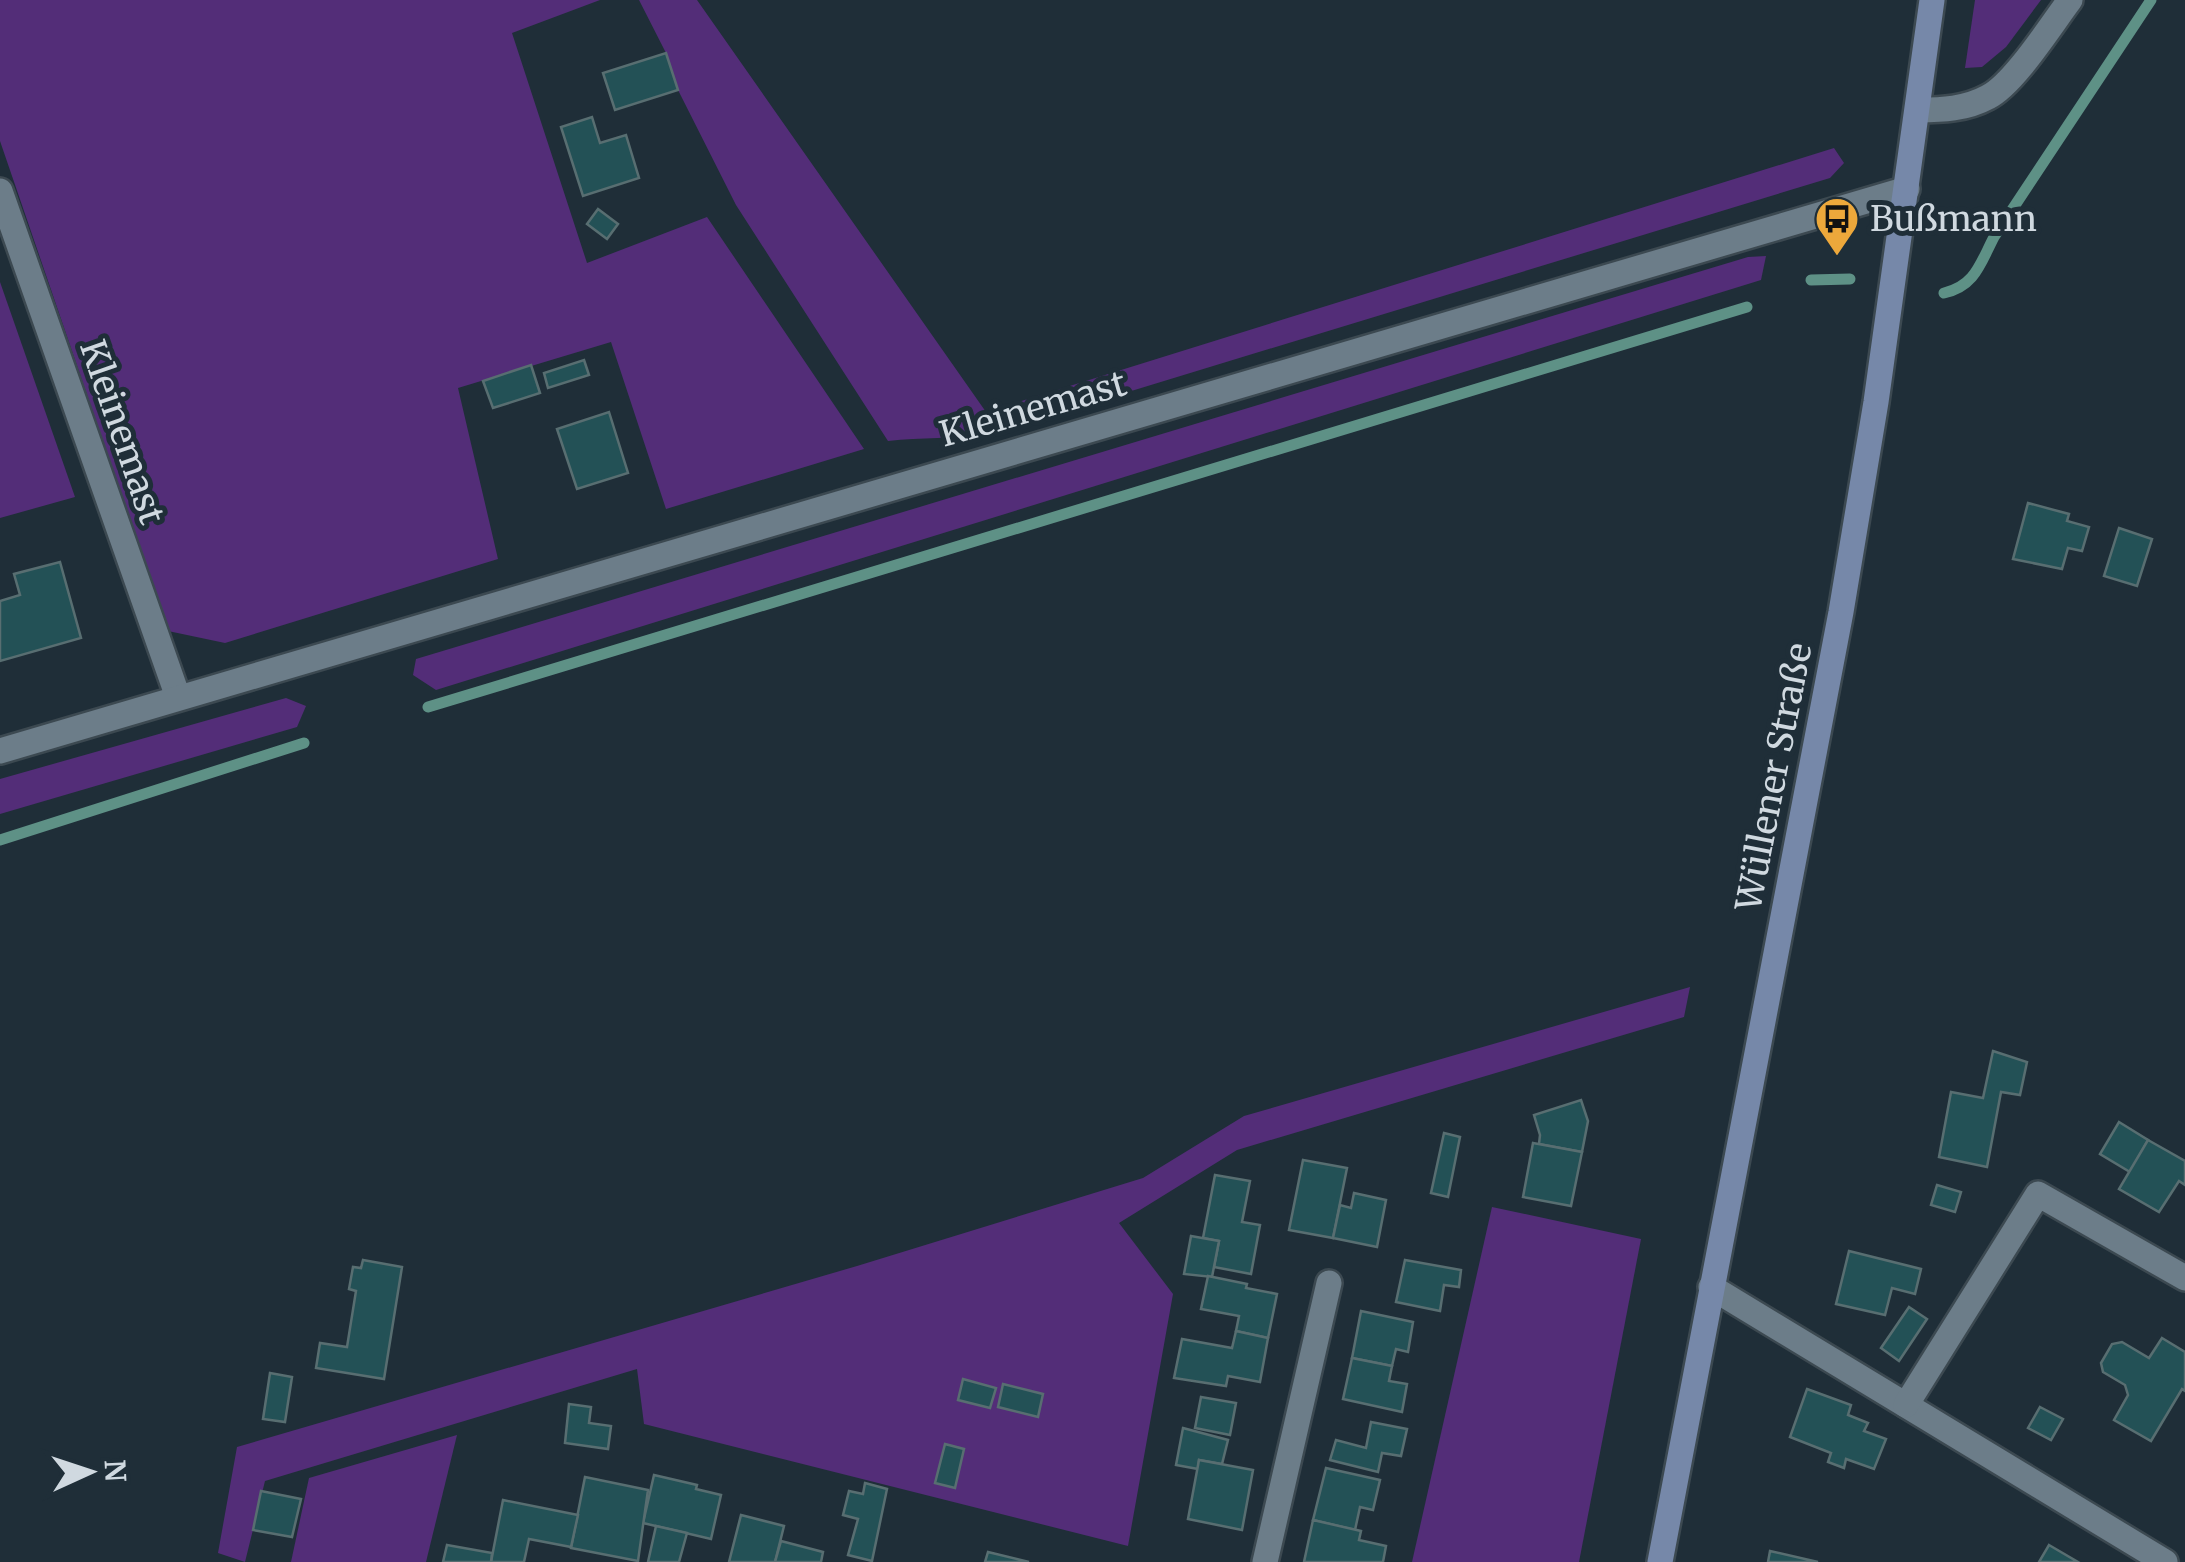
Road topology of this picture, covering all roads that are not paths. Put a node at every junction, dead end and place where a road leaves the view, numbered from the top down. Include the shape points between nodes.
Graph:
1 (1932, 0) edge
2 (2070, 0) edge
3 (1918, 110) junction
4 (1907, 189) junction
5 (0, 191) edge
6 (178, 697) junction
7 (0, 751) edge
8 (2185, 1278) edge
9 (1330, 1283) dead end
10 (1712, 1287) junction
11 (1906, 1405) junction
12 (1265, 1562) edge
13 (1660, 1562) edge
14 (2165, 1562) edge

1 - 3 main road, Wüllener Straße
2 - 3 street via 1992,96
3 - 4 main road, Wüllener Straße
4 - 6 street, Kleinemast
4 - 10 main road, Wüllener Straße via 1841,612
5 - 6 street, Kleinemast
6 - 7 street, Kleinemast
8 - 11 street via 2038,1194
9 - 12 street
10 - 11 street
10 - 13 main road, Wüllener Straße
11 - 14 street

